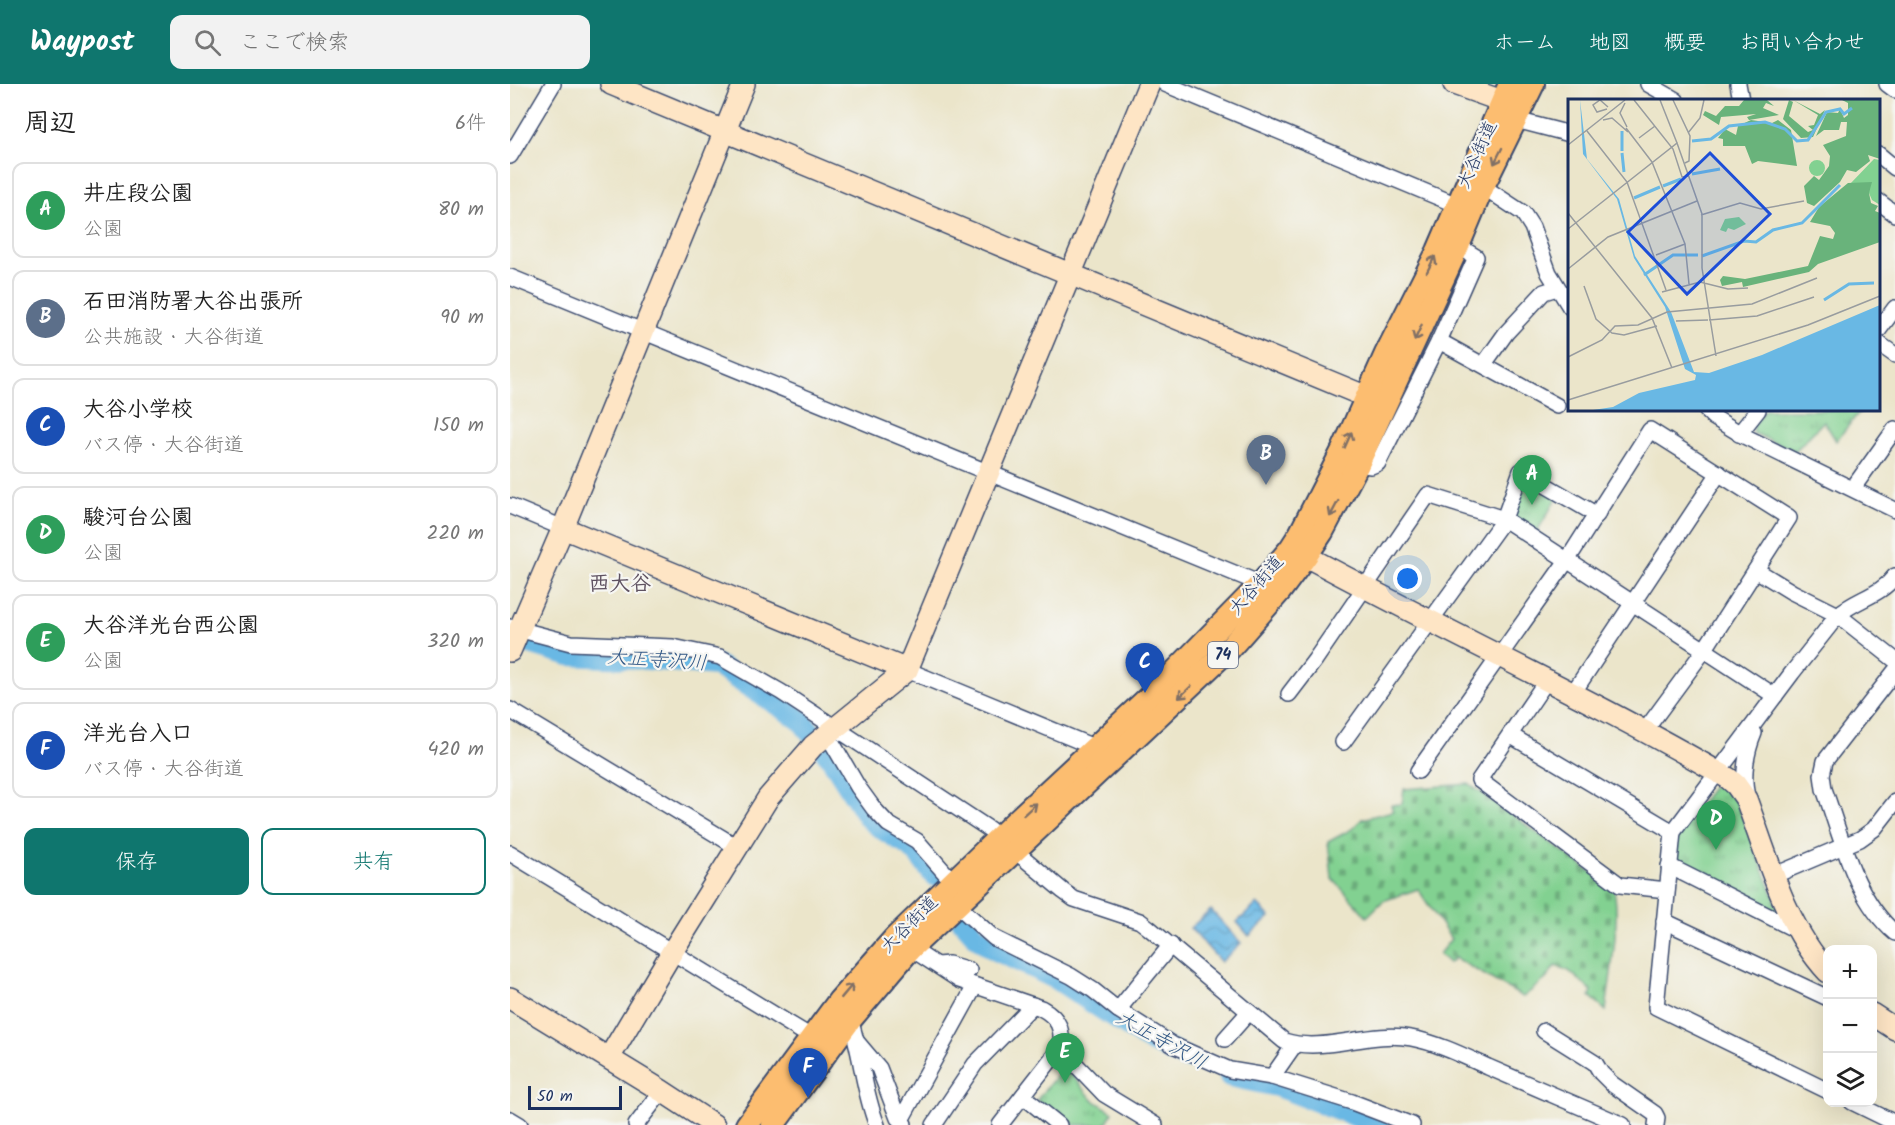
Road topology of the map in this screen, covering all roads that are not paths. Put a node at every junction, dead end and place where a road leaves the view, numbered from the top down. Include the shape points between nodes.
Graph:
1 (553, 84) edge
2 (611, 84) edge
3 (744, 84) edge
4 (1149, 84) edge
5 (1165, 84) edge
6 (1454, 84) edge
7 (1533, 84) edge
8 (1648, 84) edge
9 (1738, 84) edge
10 (1887, 84) edge
11 (1895, 90) edge
12 (1506, 93) edge
13 (1674, 99) edge
14 (1741, 99) edge
15 (1516, 120) junction
16 (724, 131) junction
17 (1568, 134) edge
18 (510, 156) edge
19 (1880, 156) edge
20 (1895, 168) edge
21 (1476, 182) junction
22 (1880, 203) edge
23 (1457, 205) junction
24 (1895, 214) edge
25 (1458, 246) junction
26 (1070, 275) junction
27 (510, 277) edge
28 (1557, 288) junction
29 (1568, 305) edge
30 (1895, 308) edge
31 (1880, 326) edge
32 (642, 331) junction
33 (1438, 341) junction
34 (1880, 344) edge
35 (1895, 355) edge
36 (1484, 364) junction
37 (1367, 397) junction
38 (1557, 406) dead end
39 (1707, 411) edge
40 (1757, 411) edge
41 (1895, 429) edge
42 (1740, 434) junction
43 (1358, 464) junction
44 (989, 473) junction
45 (1719, 473) junction
46 (1853, 488) junction
47 (510, 506) edge
48 (1895, 510) edge
49 (1597, 515) junction
50 (1504, 519) junction
51 (563, 528) junction
52 (1298, 552) junction
53 (1568, 560) junction
54 (1756, 570) junction
55 (1895, 576) edge
56 (1261, 584) junction
57 (1365, 588) junction
58 (1634, 603) junction
59 (1838, 615) junction
60 (1430, 622) junction
61 (514, 637) edge
62 (1705, 649) junction
63 (1498, 656) junction
64 (1895, 660) edge
65 (907, 670) junction
66 (1895, 670) edge
67 (1547, 680) junction
68 (1573, 693) junction
69 (1289, 694) dead end
70 (1775, 696) junction
71 (510, 710) edge
72 (1644, 732) junction
73 (1510, 735) junction
74 (824, 736) junction
75 (1343, 742) dead end
76 (1096, 748) junction
77 (1418, 771) dead end
78 (1719, 773) junction
79 (1895, 802) edge
80 (1750, 811) junction
81 (1673, 832) junction
82 (1008, 843) junction
83 (737, 847) junction
84 (1845, 847) junction
85 (510, 853) edge
86 (1670, 866) junction
87 (1775, 875) junction
88 (954, 882) junction
89 (1667, 890) junction
90 (957, 905) junction
91 (1664, 921) junction
92 (1894, 930) edge
93 (1800, 932) junction
94 (903, 943) junction
95 (1171, 945) junction
96 (672, 952) junction
97 (937, 965) junction
98 (1823, 967) edge
99 (969, 970) dead end
100 (1823, 971) edge
101 (975, 986) junction
102 (1803, 986) junction
103 (1823, 996) edge
104 (510, 998) edge
105 (1033, 1005) junction
106 (1118, 1010) junction
107 (1249, 1012) junction
108 (1877, 1017) edge
109 (850, 1020) junction
110 (1895, 1029) edge
111 (1544, 1031) dead end
112 (811, 1037) junction
113 (1225, 1039) dead end
114 (857, 1042) junction
115 (1295, 1044) junction
116 (1060, 1048) junction
117 (609, 1058) junction
118 (1272, 1077) junction
119 (1823, 1088) edge
120 (662, 1091) junction
121 (1023, 1096) junction
122 (1864, 1107) edge
123 (510, 1119) edge
124 (1894, 1119) edge
125 (904, 1123) edge
126 (520, 1125) edge
127 (636, 1125) edge
128 (714, 1125) edge
129 (747, 1125) edge
130 (773, 1125) edge
131 (877, 1125) edge
132 (934, 1125) edge
133 (1000, 1125) edge
134 (1059, 1125) edge
135 (1155, 1125) edge
136 (1412, 1125) edge
137 (1623, 1125) edge
138 (1656, 1125) edge

1 - 18 street
2 - 16 street
3 - 16 street
4 - 26 street
5 - 23 street
6 - 12 street
7 - 15 main road, 大谷街道 / 74
8 - 13 street
9 - 14 street
10 - 11 street
12 - 21 main road, 大谷街道 / 74
15 - 17 street
15 -> 21 main road, 大谷街道 / 74
16 - 26 street
16 - 32 street
19 - 20 street
21 - 23 main road, 大谷街道 / 74
21 - 25 main road, 大谷街道 / 74
21 - 28 street via 1523,213
22 - 24 street
37 -> 23 main road, 大谷街道 / 74
25 - 33 street via 1476,257
25 -> 43 main road, 大谷街道 / 74
26 - 37 street
26 - 44 street
27 - 32 street
28 - 29 street
28 - 36 street via 1544,292
30 - 31 street
32 - 44 street
32 - 51 street
33 - 36 street
33 - 43 street via 1378,464
34 - 35 street
36 - 38 street
52 -> 37 main road, 大谷街道 / 74 via 1300,534
39 - 42 street
40 - 42 street
41 - 46 street
42 - 46 street
43 -> 52 main road, 大谷街道 / 74 via 1322,532
44 - 56 street
44 - 65 street
45 - 49 street via 1650,430
45 - 54 street via 1789,518
45 - 58 street
46 - 48 street
47 - 51 street
49 - 50 street via 1521,471
49 - 53 street
50 - 53 street
50 - 57 street via 1428,495
50 - 60 street
51 - 61 street
51 - 65 street
52 - 56 main road, 大谷街道 / 74
52 - 57 street
52 -> 82 main road, 大谷街道 / 74 via 1280,591 1229,649
53 - 58 street
53 - 63 street
54 - 59 street
54 - 62 street
55 - 59 street via 1879,593
56 - 76 main road, 大谷街道 / 74
57 - 60 street
57 - 69 street
58 - 62 street
58 - 68 street
59 - 64 street
59 - 70 street
60 - 63 street
60 - 75 street
61 - 74 street via 673,647 720,657 781,692
62 - 70 street
62 - 72 street
63 - 67 street
63 - 77 street
65 - 74 street
65 - 76 street
66 - 84 street via 1825,761 1824,789
67 - 68 street
67 - 73 street
68 - 72 street
70 - 78 street
70 - 80 street via 1749,750 1744,784
71 - 83 street
72 - 78 street
73 - 81 street
73 - 89 street via 1479,780 1620,885
74 - 82 street
74 - 83 street via 768,798
74 - 88 street via 874,809 888,824 917,840
82 -> 76 main road, 大谷街道 / 74
78 - 80 street via 1736,785
78 - 81 street
79 - 84 street via 1874,829
80 - 87 street
81 - 86 street
82 - 88 main road, 大谷街道 / 74
82 - 90 main road, 大谷街道 / 74
82 - 95 street via 1074,899 1140,921
83 - 96 street
84 - 87 street
84 - 92 street via 1874,911
85 - 96 street
86 - 89 street
86 - 93 street
87 - 93 street
88 - 94 main road, 大谷街道 / 74
89 - 91 street
90 - 94 main road, 大谷街道 / 74
90 - 106 street via 994,938 1071,976
91 - 102 street
91 - 119 street via 1656,1008
93 - 98 street
94 - 97 street
94 - 109 main road, 大谷街道 / 74
112 -> 94 main road, 大谷街道 / 74 via 860,976
95 - 106 street
95 - 107 street
96 - 112 street
96 - 117 street
97 - 99 street
97 - 101 street
100 - 102 street
101 - 105 street
101 - 125 street
102 - 103 street
104 - 117 street
105 - 116 street via 1052,1014 1060,1024
105 - 132 street via 975,1064
106 - 118 street via 1182,1049 1230,1070
107 - 113 street
107 - 115 street via 1284,1041
108 - 110 street
109 - 114 street
109 - 130 main road, 大谷街道 / 74
111 - 138 street via 1595,1063 1612,1084 1655,1114
112 - 129 main road, 大谷街道 / 74
114 - 125 street via 879,1068
114 - 131 street
115 - 118 street
115 - 137 street via 1411,1038 1449,1050
116 - 121 street
116 - 135 street via 1104,1094
117 - 120 street
118 - 136 street
120 - 127 street
120 - 128 street
121 - 133 street
121 - 134 street
122 - 124 street
123 - 126 street

